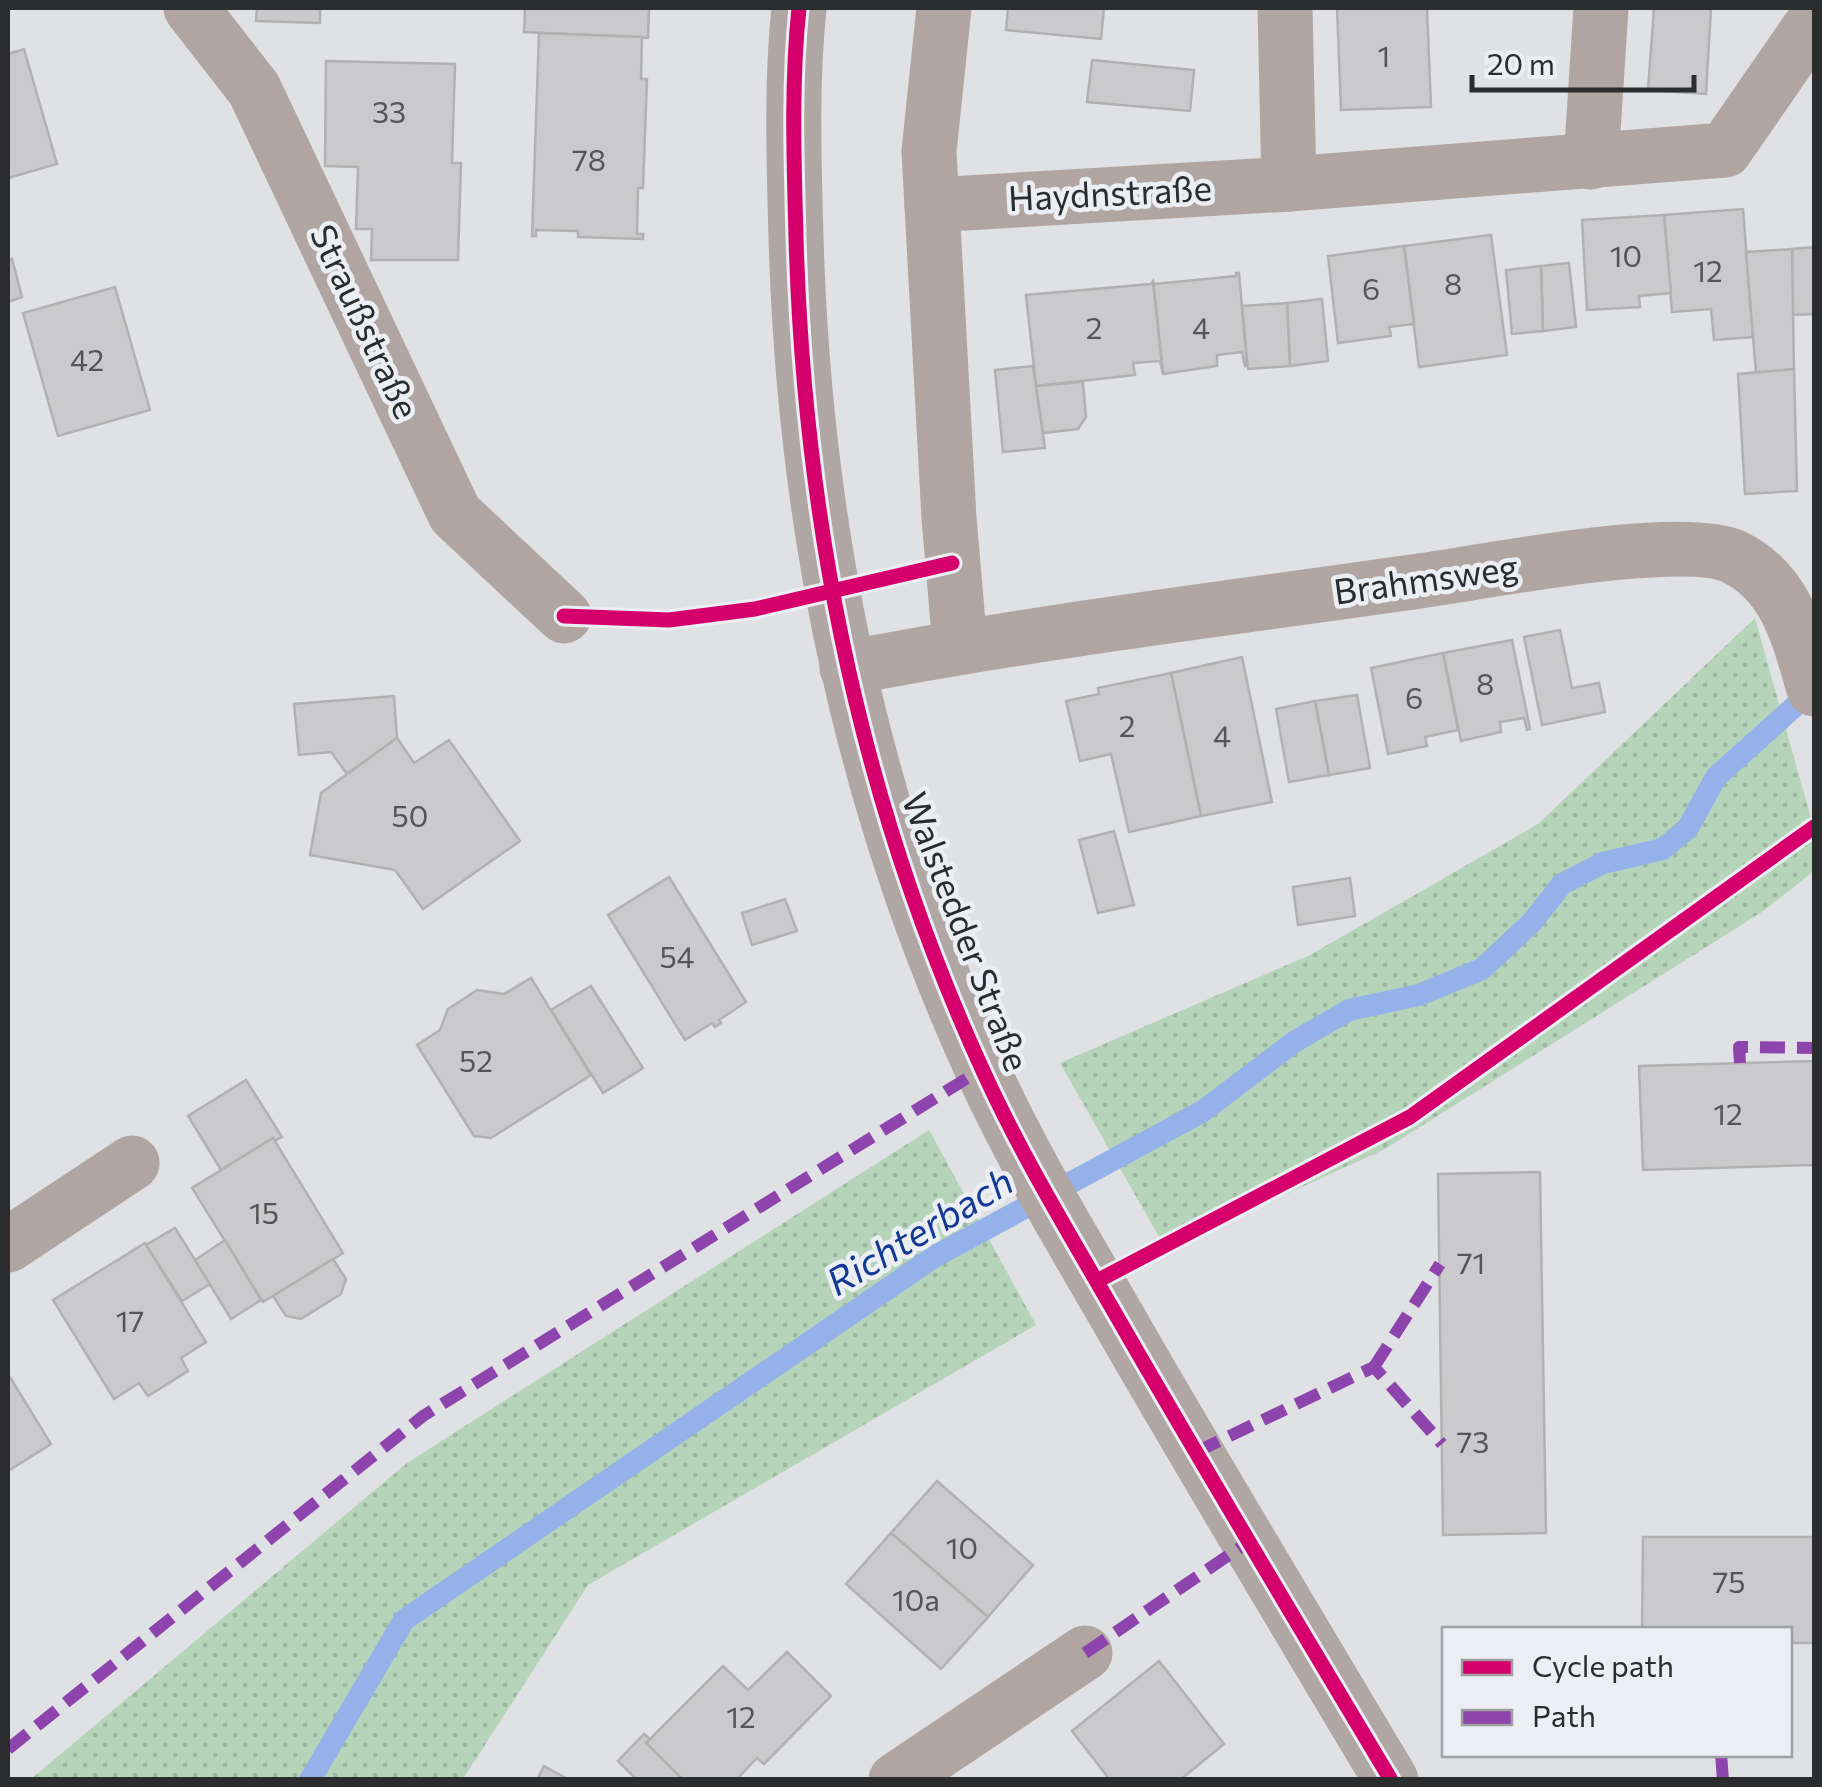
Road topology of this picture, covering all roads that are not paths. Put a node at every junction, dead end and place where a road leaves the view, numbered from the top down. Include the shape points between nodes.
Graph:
1 (192, 8) edge
2 (799, 8) edge
3 (944, 8) edge
4 (1284, 8) edge
5 (1601, 8) edge
6 (1814, 28) edge
7 (1591, 162) junction
8 (1289, 184) junction
9 (932, 205) junction
10 (564, 616) dead end
11 (960, 646) junction
12 (846, 668) junction
13 (1814, 689) edge
14 (132, 1163) dead end
15 (8, 1245) edge
16 (1085, 1653) dead end
17 (896, 1780) edge
18 (1390, 1780) edge

1 - 10 street, Straußstraße via 254,90 456,514
2 - 12 main road, Walstedder Straße via 793,129 802,383
3 - 9 street via 929,151
4 - 8 street
5 - 7 street
6 - 7 street, Haydnstraße via 1725,150
7 - 8 street, Haydnstraße
8 - 9 street, Haydnstraße
9 - 11 street
11 - 12 street
11 - 13 street, Brahmsweg via 1597,556 1706,549 1735,558 1764,579 1792,614
12 - 18 main road, Walstedder Straße via 902,872 1018,1144
14 - 15 street
16 - 17 street

